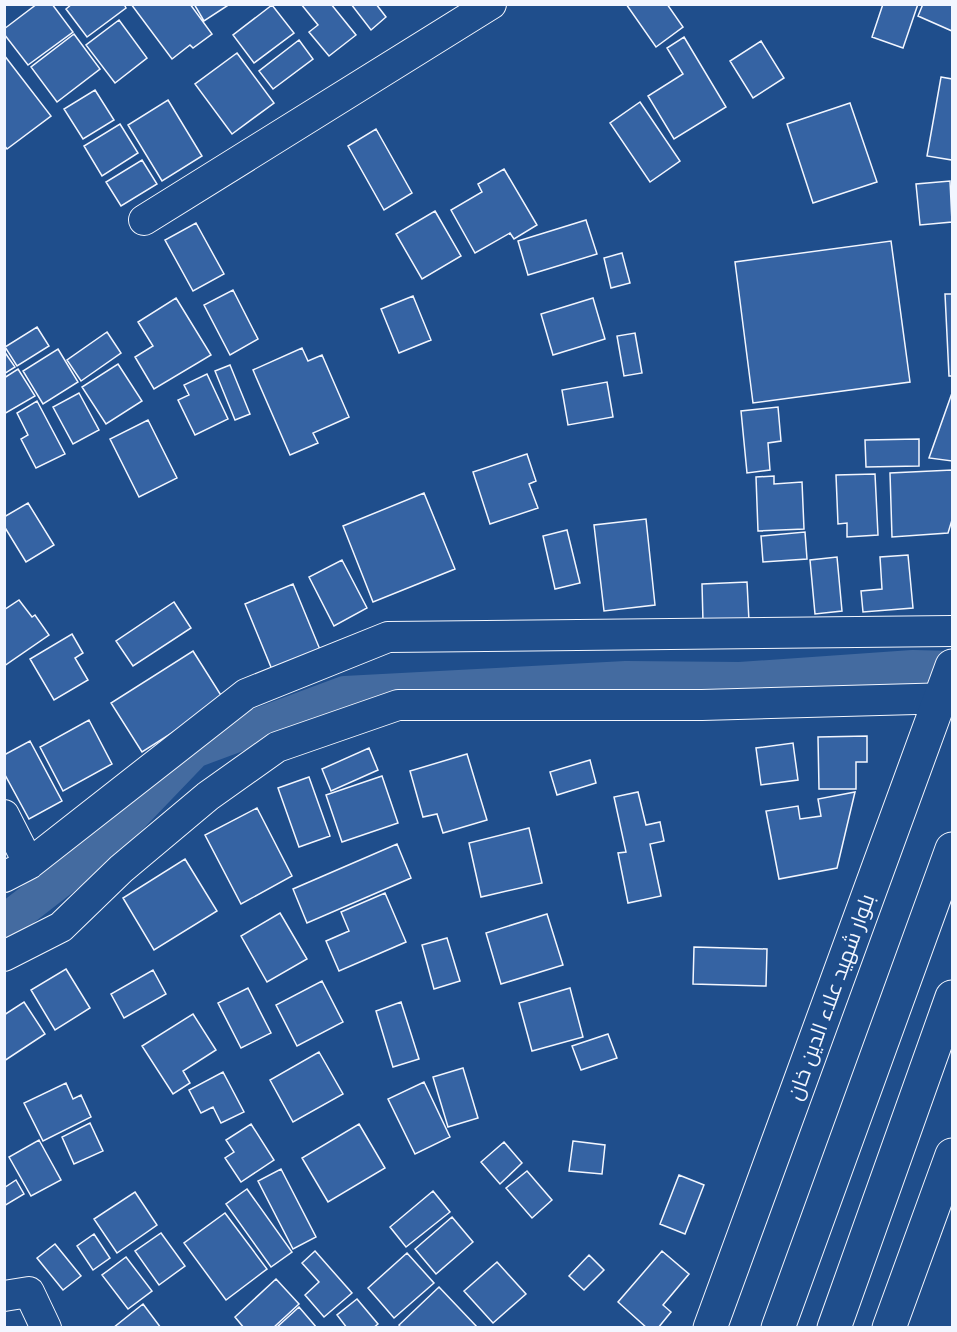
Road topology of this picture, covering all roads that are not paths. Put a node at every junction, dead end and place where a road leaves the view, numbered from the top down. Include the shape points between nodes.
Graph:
1 (491, 4) edge
2 (144, 220) dead end
3 (952, 631) edge
4 (952, 666) edge
5 (946, 698) edge
6 (4, 815) edge
7 (952, 849) edge
8 (17, 870) edge
9 (4, 956) edge
10 (952, 997) edge
11 (952, 1155) edge
12 (946, 1197) edge
13 (4, 1296) edge
14 (46, 1328) edge
15 (710, 1328) edge
16 (778, 1328) edge
17 (834, 1328) edge
18 (890, 1328) edge

1 - 2 street
3 - 8 street via 388,637 246,694
4 - 5 main road, بلوار شهید علاء الدین خان
5 - 9 street via 702,705 398,705 278,747 208,796 61,927
5 - 15 main road, بلوار شهید علاء الدین خان
6 - 8 street
7 - 16 main road
10 - 17 main road
11 - 12 main road
12 - 18 main road
13 - 14 street via 29,1292

